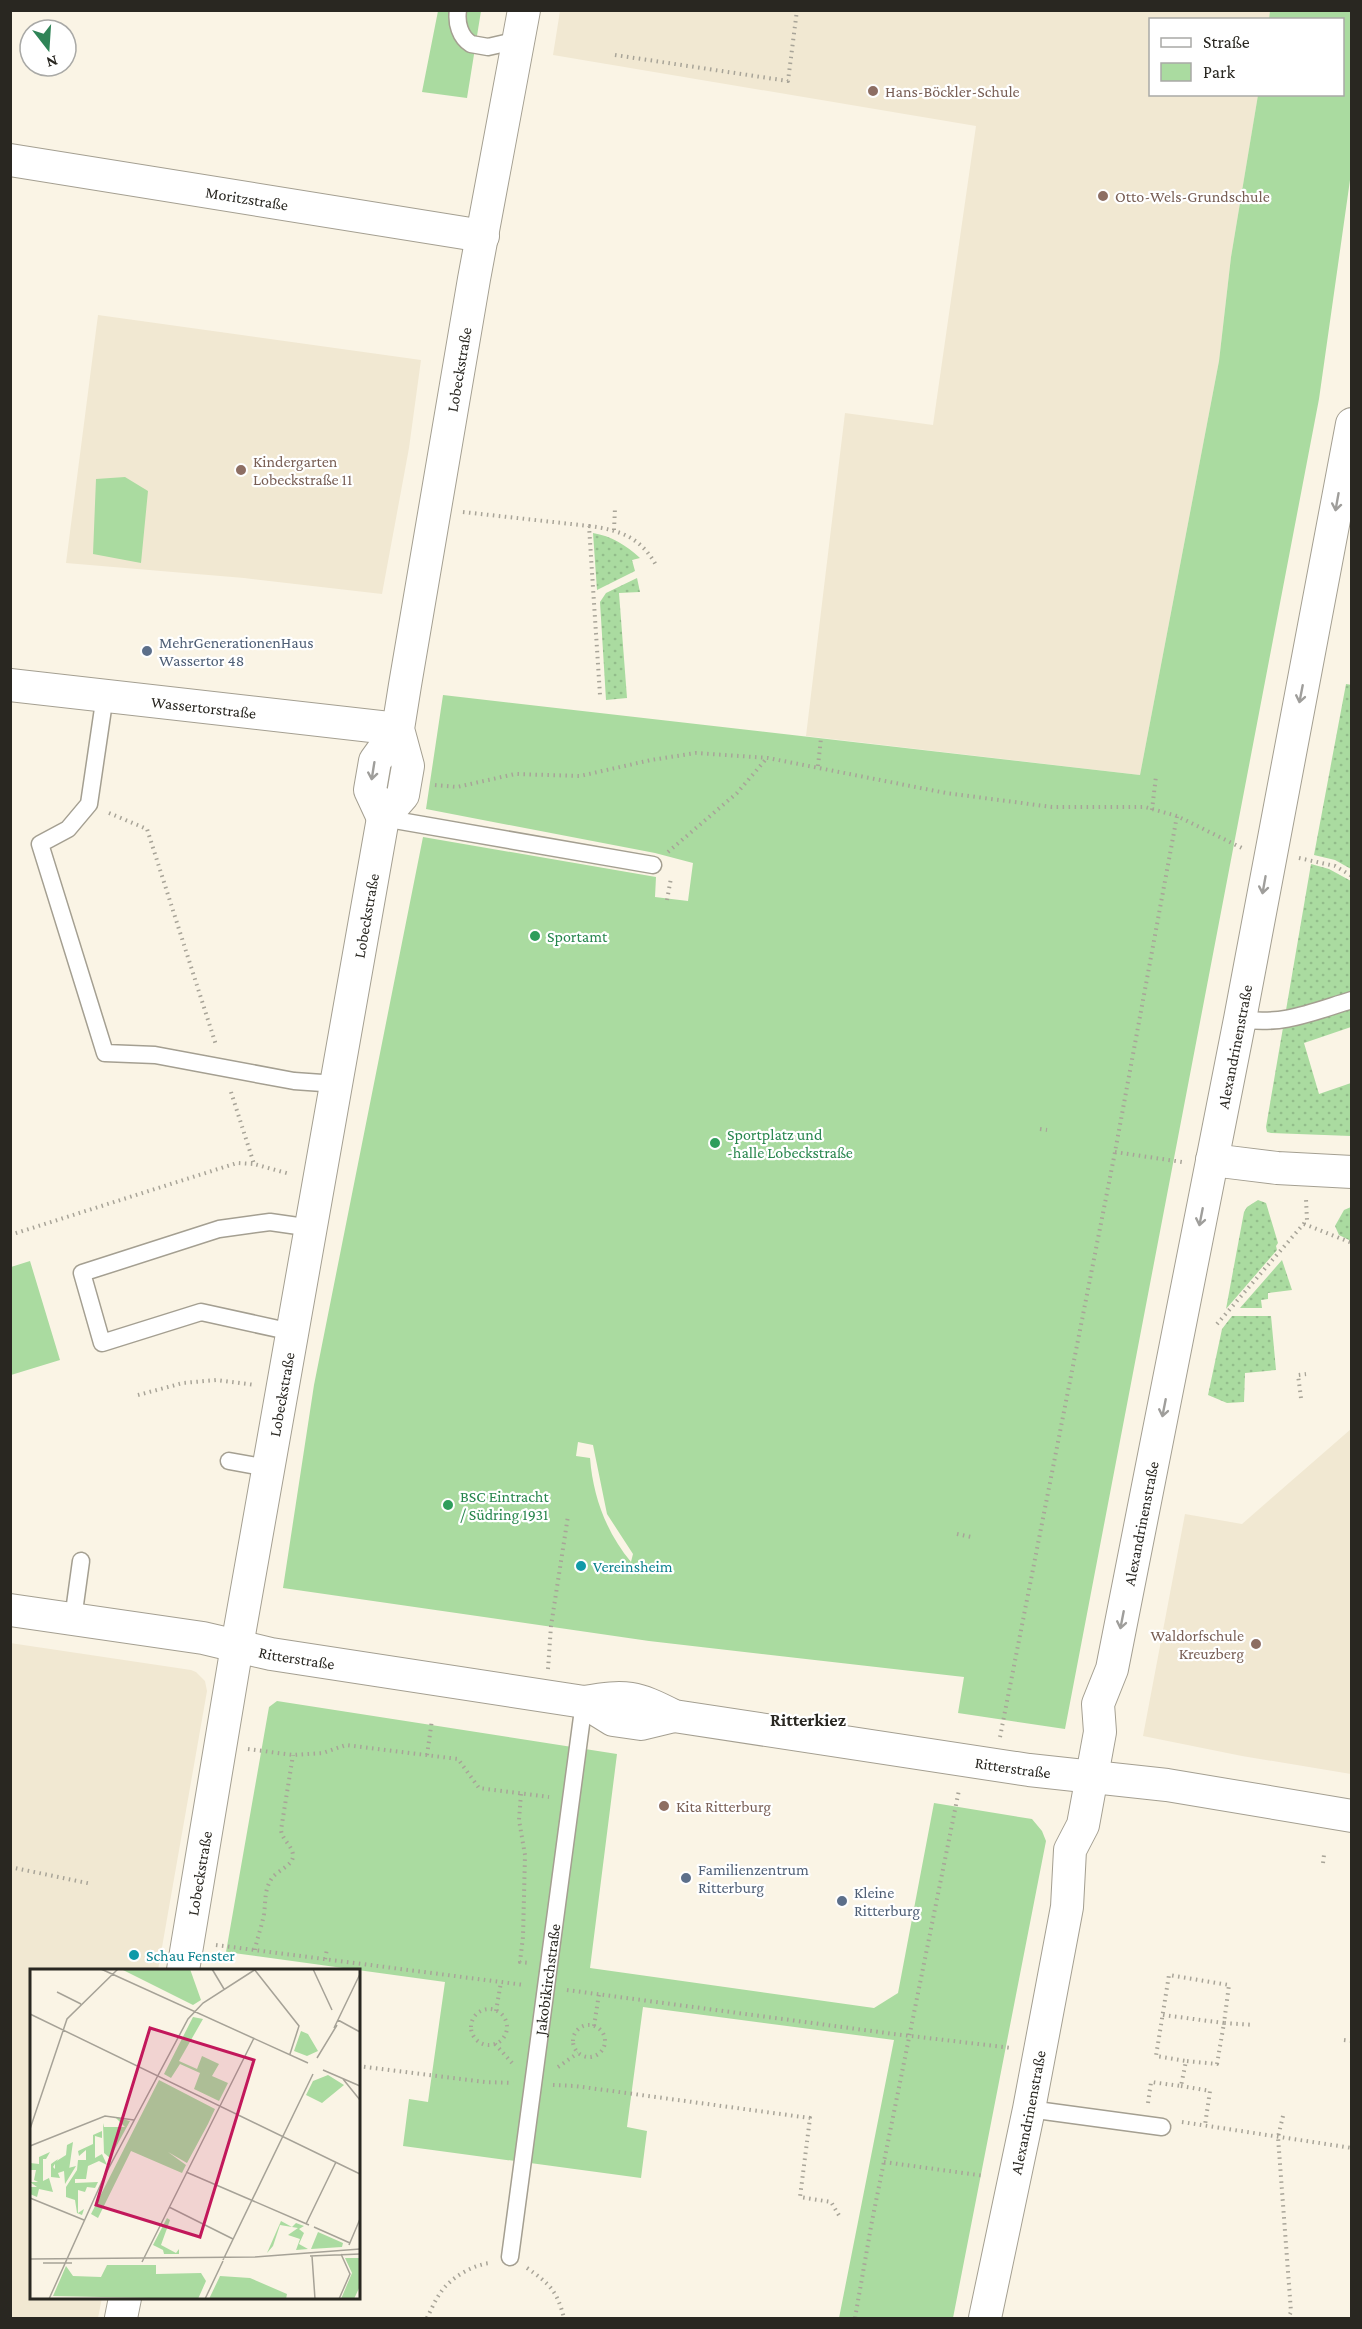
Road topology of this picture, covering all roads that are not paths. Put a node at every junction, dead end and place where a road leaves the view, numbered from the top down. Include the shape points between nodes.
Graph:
1 (458, 10) edge
2 (522, 25) edge
3 (10, 160) edge
4 (483, 236) junction
5 (1352, 424) edge
6 (10, 685) edge
7 (105, 695) junction
8 (398, 729) junction
9 (383, 818) junction
10 (653, 865) road end
11 (1352, 1000) edge
12 (1240, 1019) junction
13 (337, 1084) junction
14 (1197, 1161) junction
15 (1352, 1172) edge
16 (312, 1228) junction
17 (292, 1332) junction
18 (229, 1461) dead end
19 (268, 1468) junction
20 (81, 1561) dead end
21 (10, 1610) edge
22 (73, 1619) junction
23 (237, 1646) junction
24 (584, 1702) junction
25 (1092, 1777) junction
26 (1352, 1816) edge
27 (186, 1956) edge
28 (1029, 2109) junction
29 (1162, 2127) dead end
30 (508, 2262) road end
31 (125, 2299) edge
32 (122, 2319) edge
33 (986, 2319) edge

1 - 2 lane via 461,32 471,44 488,47
2 - 4 street, Lobeckstraße
3 - 4 street, Moritzstraße
4 - 8 street, Lobeckstraße
5 -> 12 street, Alexandrinenstraße
6 - 7 street, Wassertorstraße
7 - 8 street, Wassertorstraße
7 - 13 lane via 89,804 68,829 40,844 105,1053 155,1055 294,1081
8 - 9 street, Lobeckstraße via 408,766 403,795
9 - 10 lane
9 - 13 street, Lobeckstraße
11 - 12 lane via 1283,1021
12 - 14 street, Alexandrinenstraße
13 - 16 street, Lobeckstraße
14 - 15 street
14 -> 25 street, Alexandrinenstraße via 1112,1669 1098,1704 1100,1732
16 - 17 street, Lobeckstraße
16 - 17 lane via 270,1222 219,1229 82,1273 102,1343 201,1312
17 - 19 street, Lobeckstraße
18 - 19 lane
19 - 23 street, Lobeckstraße
20 - 22 lane
21 - 22 street, Ritterstraße
22 - 23 street, Ritterstraße
23 - 24 street, Ritterstraße
23 - 27 street, Lobeckstraße
24 - 25 street, Ritterstraße via 613,1720 641,1724 674,1716
24 - 30 lane, Jakobikirchstraße
25 - 26 street, Ritterstraße via 1167,1785
25 - 28 street, Alexandrinenstraße via 1083,1824 1084,1860 1067,1907
28 - 29 lane
28 - 33 street, Alexandrinenstraße
31 - 32 street

